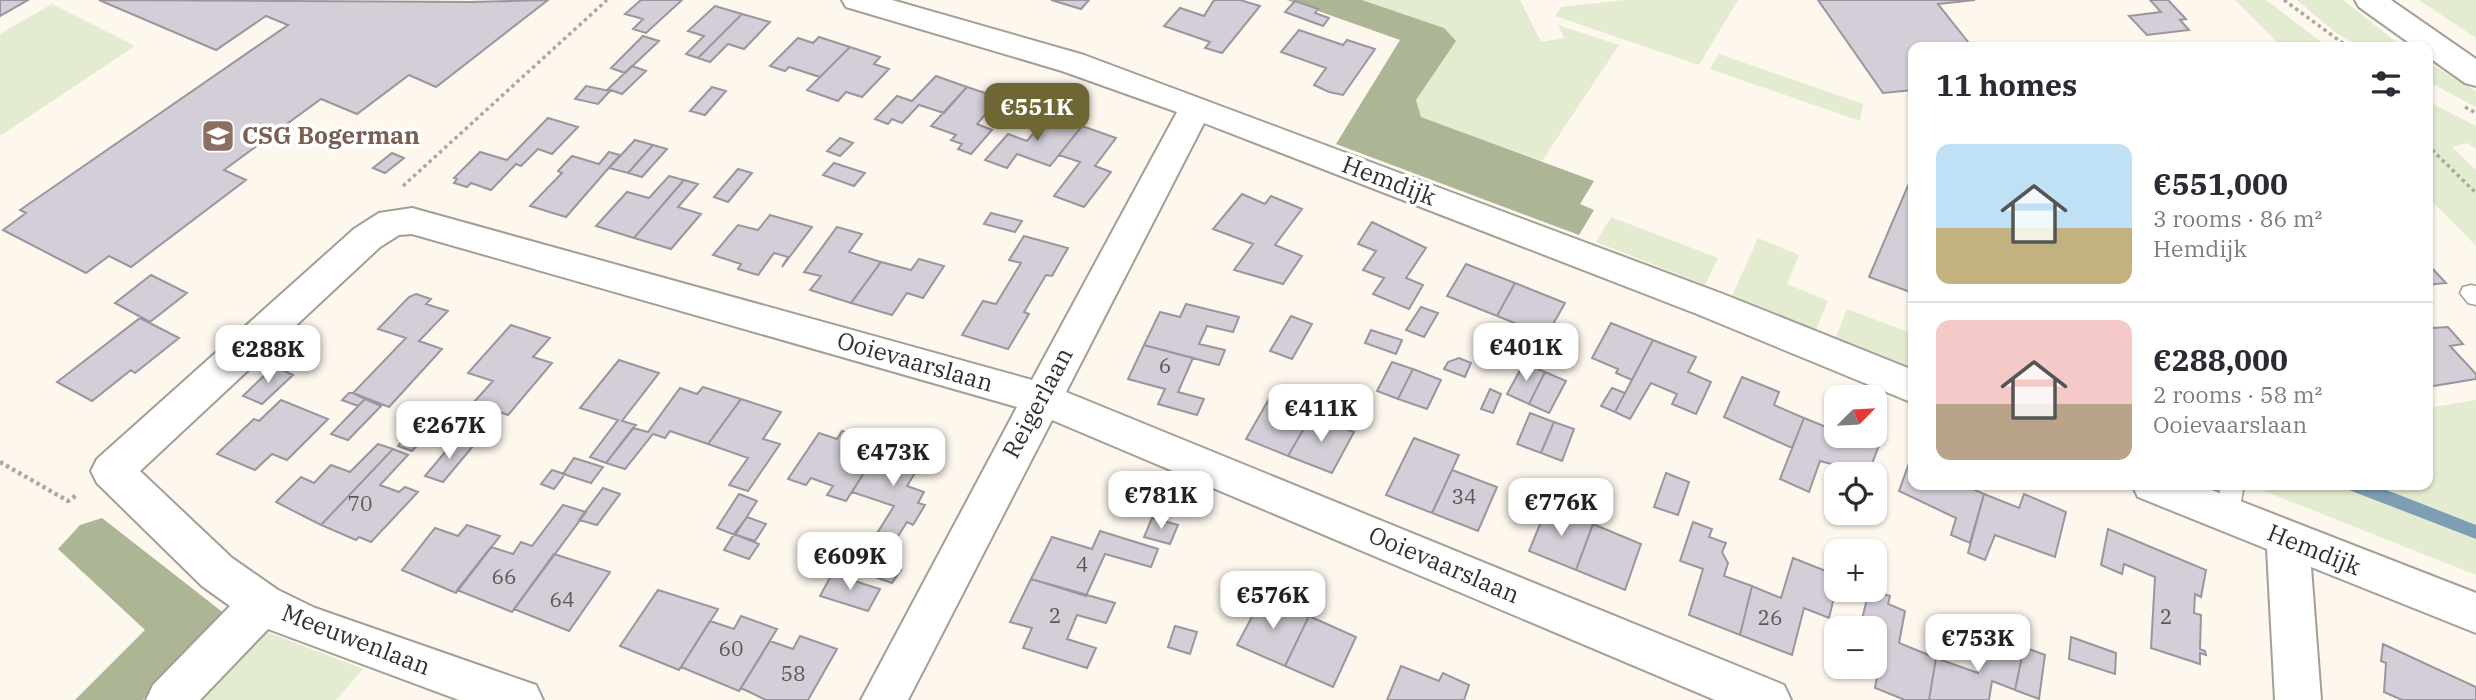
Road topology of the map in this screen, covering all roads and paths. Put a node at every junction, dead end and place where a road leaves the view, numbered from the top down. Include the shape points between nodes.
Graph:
1 (607, 0) edge
2 (856, 0) edge
3 (2284, 0) edge
4 (2370, 0) edge
5 (2406, 0) edge
6 (2341, 42) edge
7 (2429, 42) edge
8 (2433, 45) edge
9 (2476, 47) edge
10 (2476, 75) edge
11 (1196, 107) junction
12 (2433, 151) edge
13 (2476, 193) edge
14 (392, 222) junction
15 (1908, 385) edge
16 (1040, 398) junction
17 (0, 462) edge
18 (112, 471) junction
19 (2178, 490) edge
20 (2229, 500) edge
21 (2288, 539) junction
22 (262, 604) junction
23 (2476, 613) edge
24 (169, 700) edge
25 (520, 700) edge
26 (884, 700) edge
27 (1768, 700) edge
28 (2298, 700) edge

1 - 14 path via 401,188 393,204
2 - 11 street, Hemdijk via 1073,63
3 - 6 path
4 - 7 street
5 - 9 street
8 - 10 street
11 - 15 street, Hemdijk
11 - 16 street, Reigerlaan
12 - 13 path
14 - 16 street, Ooievaarslaan via 412,221
14 - 18 street via 368,237
16 - 26 street, Reigerlaan
16 - 27 street, Ooievaarslaan
17 - 18 path via 68,501
18 - 22 street, Meeuwenlaan via 217,572
19 - 20 street, Hemdijk
20 - 21 street, Hemdijk
21 - 23 street, Hemdijk
21 - 28 street
22 - 24 street
22 - 25 street, Meeuwenlaan via 303,624

